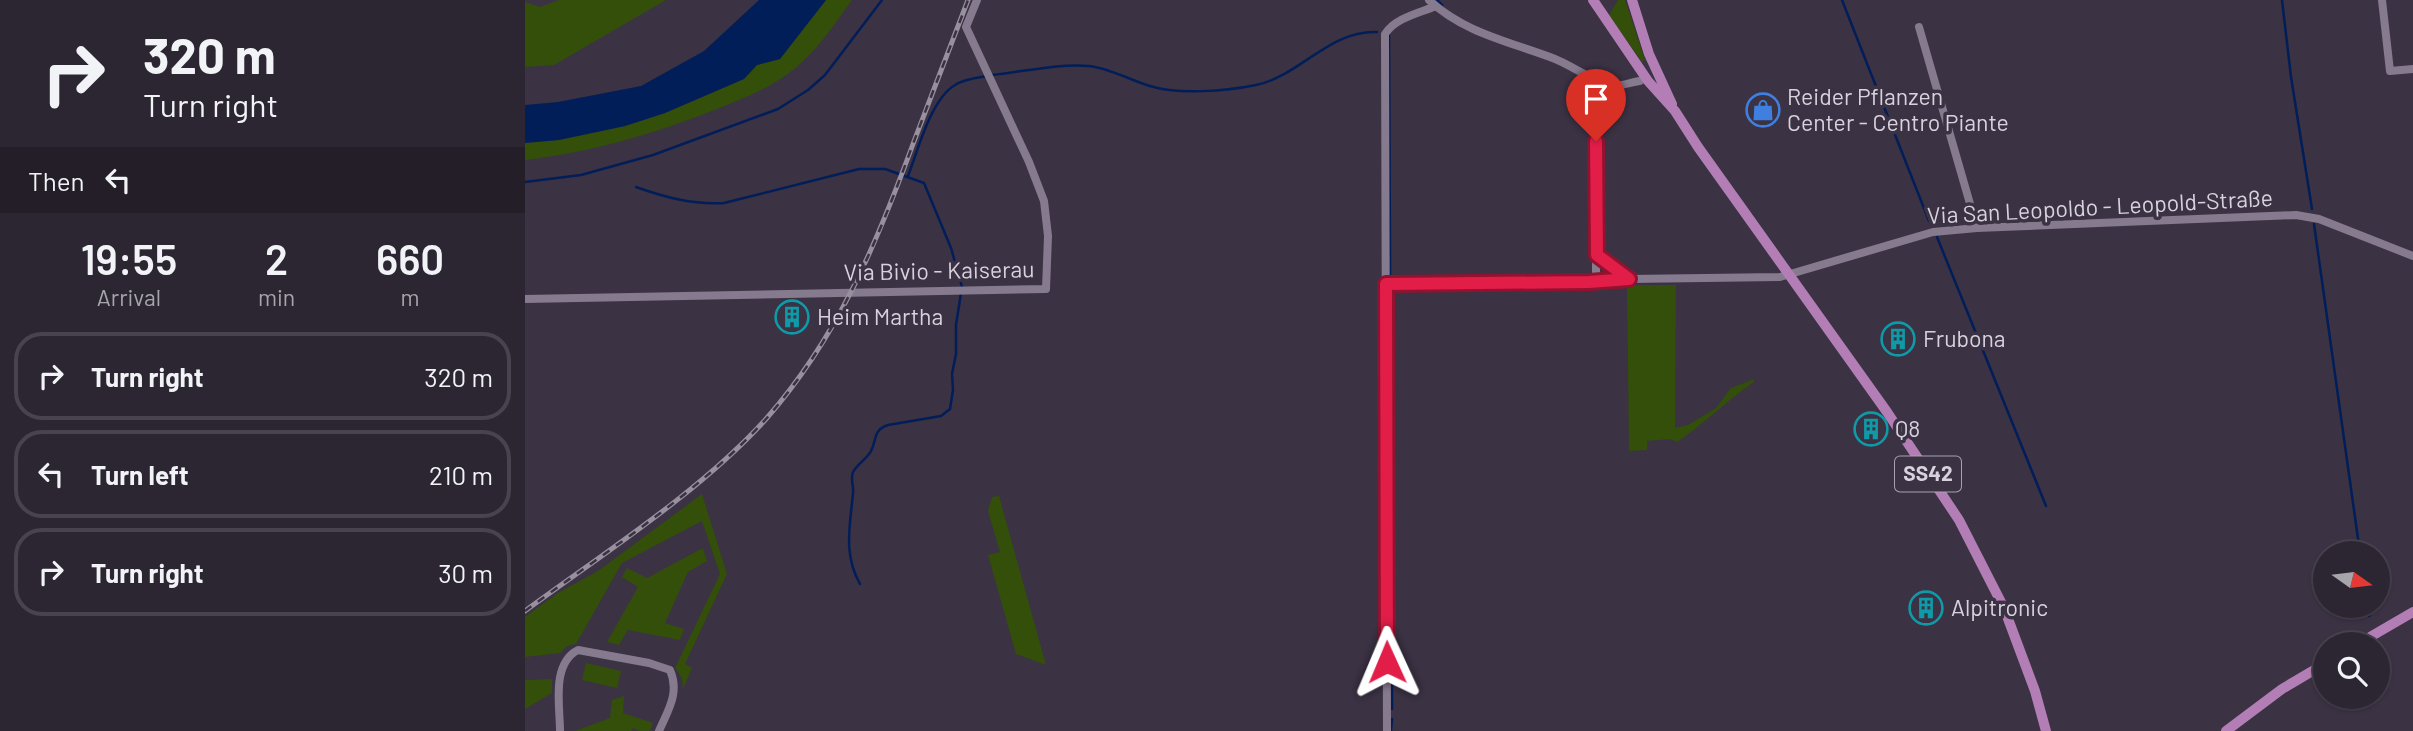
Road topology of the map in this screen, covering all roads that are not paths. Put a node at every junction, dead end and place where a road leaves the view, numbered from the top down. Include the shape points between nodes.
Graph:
1 (977, 0) edge
2 (1593, 0) edge
3 (1630, 0) edge
4 (2382, 0) edge
5 (1432, 3) edge
6 (1919, 27) dead end
7 (2413, 69) edge
8 (1640, 81) dead end
9 (1675, 111) junction
10 (1596, 128) dead end
11 (1977, 228) junction
12 (1597, 255) junction
13 (2413, 256) edge
14 (1788, 275) junction
15 (1629, 279) junction
16 (1599, 282) junction
17 (1389, 283) junction
18 (525, 299) edge
19 (2413, 612) edge
20 (2379, 632) edge
21 (2313, 671) edge
22 (560, 731) edge
23 (659, 731) edge
24 (1387, 731) edge
25 (2046, 731) edge
26 (2226, 731) edge

1 - 18 street, Via Bivio - Kaiserau via 966,27 1044,201 1046,289
2 - 9 main road, SS42 via 1648,81
3 - 9 main road, SS42
4 - 7 street via 2390,71
5 - 8 street via 1476,31 1551,57 1607,84
5 - 17 street via 1385,34
6 - 11 street
9 - 14 main road, SS42
10 - 12 street
11 - 13 street, Via San Leopoldo - Leopold-Straße via 2296,215 2319,219
11 - 14 street, Via San Leopoldo - Leopold-Straße via 1933,232
12 - 15 street
12 - 16 street
14 - 15 street, Via San Leopoldo - Leopold-Straße
14 - 25 main road, SS42 via 1959,520 2004,608
15 - 16 street, Via San Leopoldo - Leopold-Straße
16 - 17 street, Via San Leopoldo - Leopold-Straße
17 - 24 street
19 - 20 main road
21 - 26 main road
22 - 23 street via 561,669 569,654 577,650 670,670 674,697

